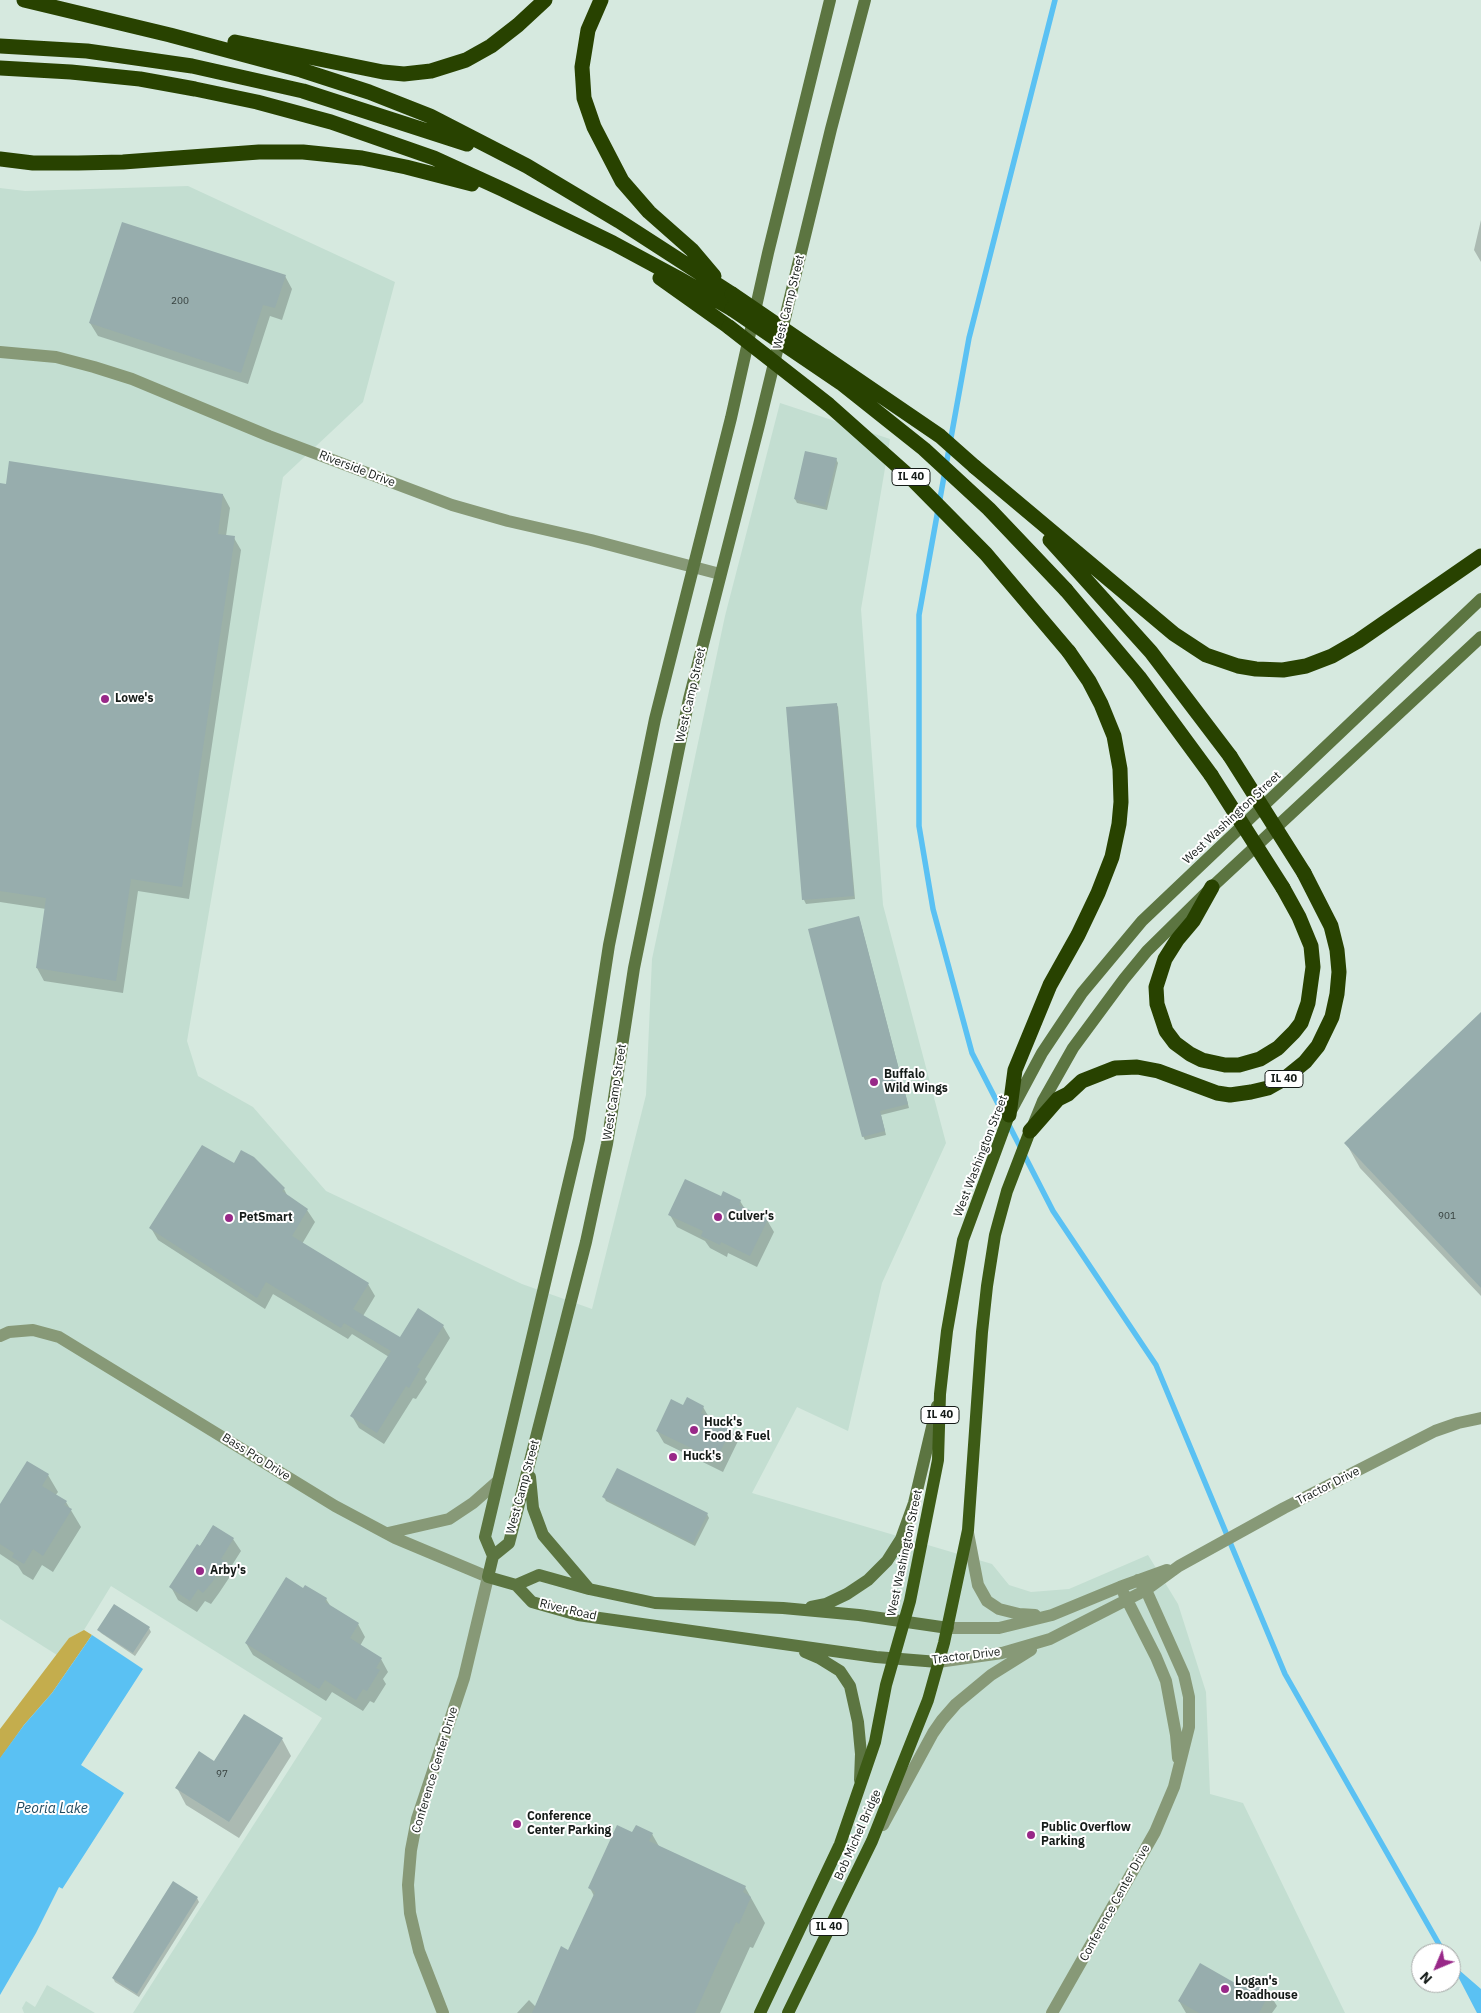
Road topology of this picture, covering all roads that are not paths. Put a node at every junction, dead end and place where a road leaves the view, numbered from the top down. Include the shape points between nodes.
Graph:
1 (24, 0) edge
2 (545, 0) edge
3 (601, 0) edge
4 (830, 0) edge
5 (865, 0) edge
6 (74, 12) junction
7 (0, 46) edge
8 (0, 68) edge
9 (0, 160) edge
10 (526, 166) junction
11 (560, 217) junction
12 (599, 236) junction
13 (729, 297) junction
14 (0, 352) edge
15 (1071, 555) junction
16 (1481, 556) edge
17 (693, 566) junction
18 (720, 574) junction
19 (1481, 599) edge
20 (1481, 637) edge
21 (1212, 887) junction
22 (1009, 1115) junction
23 (1030, 1131) junction
24 (0, 1336) edge
25 (940, 1394) junction
26 (1481, 1418) edge
27 (530, 1463) junction
28 (498, 1481) junction
29 (968, 1530) junction
30 (388, 1533) junction
31 (492, 1556) junction
32 (488, 1577) junction
33 (516, 1585) junction
34 (1142, 1585) junction
35 (1120, 1587) junction
36 (588, 1589) junction
37 (1127, 1600) junction
38 (783, 1608) junction
39 (1052, 1616) junction
40 (911, 1622) junction
41 (948, 1628) junction
42 (1050, 1639) junction
43 (762, 1641) junction
44 (893, 1659) junction
45 (911, 1660) joint
46 (938, 1662) junction
47 (860, 1786) junction
48 (1173, 1790) junction
49 (867, 1854) junction
50 (790, 2007) edge
51 (443, 2013) edge
52 (760, 2013) edge
53 (1052, 2013) edge

1 - 6 highway
2 - 6 highway via 505,36 477,55 450,66 409,74 364,69
3 - 13 highway via 590,24 582,67 584,98 594,127 622,181 649,212 692,250
4 - 17 main road, West Camp Street
5 - 18 main road, West Camp Street
6 - 10 highway via 325,77 430,116
7 - 10 highway via 88,51 150,59 284,86 444,136
8 - 11 highway via 140,80 306,114 434,158
9 - 11 highway via 78,163 259,152 332,154 406,167 469,183
10 - 13 highway via 620,221
11 - 12 highway, IL 40
12 - 13 highway via 678,278
12 - 22 highway, IL 40, bridge via 729,327 830,405 910,477 986,554 1069,652 1101,704 1114,736 1120,769 1121,802 1112,857 1078,935 1050,985 1015,1070
13 - 15 highway, bridge via 940,436
13 - 21 highway, bridge via 924,449 982,502 1066,590 1139,677 1211,775 1283,888 1311,946 1313,973 1301,1023 1278,1048 1260,1059 1239,1065 1202,1060 1175,1043 1166,1031 1157,1004 1156,987 1163,964
14 - 17 street, Riverside Drive via 56,357 94,367 452,505
15 - 16 highway via 1189,645 1230,664 1265,670 1306,666 1341,651
15 - 23 highway, IL 40, bridge via 1151,652 1230,756 1304,873 1331,926 1337,950 1338,994 1332,1017 1318,1046 1305,1062 1276,1084 1230,1095 1158,1071 1114,1068 1082,1081 1058,1099
17 - 18 street, Riverside Drive
17 - 28 main road, West Camp Street via 658,710 617,906 579,1139
18 - 27 main road, West Camp Street via 680,739 634,968 607,1144
19 - 22 main road, West Washington Street via 1142,921 1082,992 1042,1053
20 - 21 main road
21 - 23 main road via 1124,979 1073,1048 1043,1100
22 - 25 main road, West Washington Street / IL 40 via 963,1240
23 - 29 main road, IL 40 via 1007,1191 986,1286
24 - 30 street, Bass Pro Drive via 33,1330 59,1337 328,1501
25 - 38 main road via 906,1527 887,1561 868,1580 826,1604
25 - 40 main road, West Washington Street / IL 40 via 938,1460
26 - 34 street, Tractor Drive via 1435,1431
27 - 31 main road, West Camp Street via 509,1543
27 - 36 main road via 531,1491 539,1526
28 - 30 street via 449,1519
28 - 31 main road, West Camp Street via 485,1537
29 - 39 street via 978,1584 987,1601 999,1609 1019,1614
29 - 41 main road, IL 40
30 - 32 street, Bass Pro Drive
31 - 32 main road, Conference Center Drive
32 - 33 main road, Bass Pro Drive
32 - 51 street, Conference Center Drive via 464,1678 417,1819 411,1850 410,1913 419,1951
33 - 36 main road, River Road via 539,1575
33 - 43 main road, River Road via 532,1602 578,1615
34 - 35 street, Tractor Drive
34 - 37 street, Tractor Drive
34 - 48 street, Conference Center Drive via 1174,1650 1189,1697 1189,1727
35 - 37 street, Conference Center Drive
35 - 39 street, Tractor Drive
36 - 38 main road, River Road via 655,1603
37 - 42 street, Tractor Drive
37 - 48 street, Conference Center Drive via 1156,1657 1170,1697 1178,1758
38 - 40 main road, River Road
39 - 41 street, Tractor Drive via 999,1628
40 - 41 main road, Tractor Drive
40 - 44 main road, West Washington Street / IL 40
41 - 46 main road, IL 40
42 - 46 street, Tractor Drive via 1002,1653
42 - 49 street via 991,1675 942,1720
43 - 44 main road, River Road
43 - 47 main road via 819,1658 840,1671 850,1686 858,1722
44 - 45 main road, River Road
44 - 47 main road, Bob Michel Bridge / IL 40 via 875,1742
45 - 46 main road, Tractor Drive
46 - 49 main road, Bob Michel Bridge / IL 40 via 928,1700
47 - 52 main road, Bob Michel Bridge / IL 40 via 840,1844
48 - 53 street, Conference Center Drive via 1155,1832
49 - 50 main road, Bob Michel Bridge / IL 40

